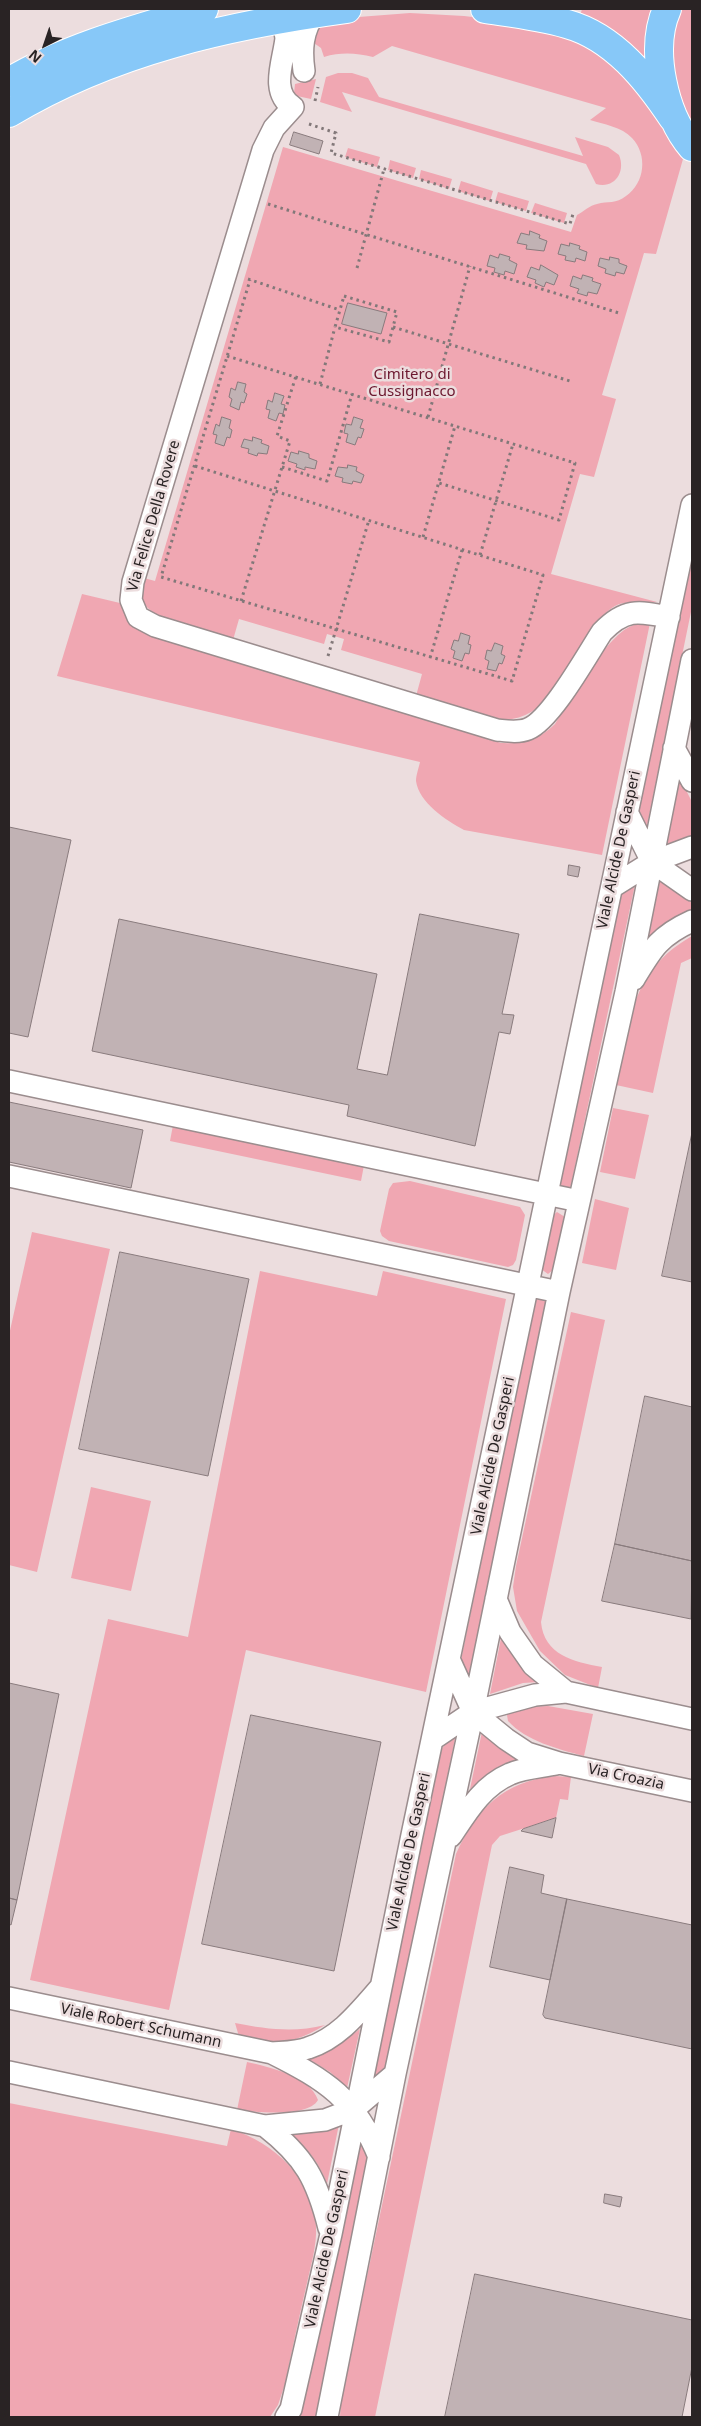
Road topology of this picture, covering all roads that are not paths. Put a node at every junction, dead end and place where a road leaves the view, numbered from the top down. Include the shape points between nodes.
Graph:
1 (204, 9) edge
2 (347, 9) edge
3 (485, 9) edge
4 (667, 9) edge
5 (315, 13) junction
6 (278, 20) junction
7 (304, 71) dead end
8 (9, 82) edge
9 (9, 113) edge
10 (673, 118) junction
11 (692, 147) edge
12 (692, 505) edge
13 (669, 617) junction
14 (692, 660) edge
15 (674, 748) junction
16 (692, 781) edge
17 (627, 812) junction
18 (692, 847) edge
19 (652, 862) junction
20 (612, 887) junction
21 (692, 890) edge
22 (692, 921) edge
23 (626, 992) junction
24 (9, 1081) edge
25 (9, 1176) edge
26 (548, 1195) junction
27 (579, 1201) junction
28 (528, 1286) junction
29 (559, 1292) junction
30 (496, 1599) junction
31 (449, 1659) junction
32 (566, 1692) junction
33 (473, 1712) junction
34 (692, 1719) edge
35 (433, 1738) junction
36 (559, 1763) junction
37 (692, 1791) edge
38 (444, 1845) junction
39 (382, 1986) junction
40 (9, 1998) edge
41 (272, 2054) junction
42 (9, 2072) edge
43 (395, 2074) junction
44 (354, 2109) junction
45 (264, 2126) junction
46 (380, 2157) junction
47 (331, 2234) junction
48 (286, 2417) edge
49 (327, 2417) edge

1 - 8 main road via 116,36
2 - 5 main road
3 - 10 main road via 569,24 593,35 634,67
4 - 10 main road via 659,50 662,87
5 - 6 main road
5 - 7 street via 302,46
6 - 9 main road via 168,44 94,70
6 - 13 street, Via Felice Della Rovere via 286,38 280,86 284,98 293,107 274,128 263,150 133,582 131,600 138,617 183,634 497,730 515,732 528,729 546,715 602,632 613,621 634,612
10 - 11 main road
12 - 13 street, Viale Alcide De Gasperi
13 - 17 street, Viale Alcide De Gasperi
14 - 15 street, Viale Alcide De Gasperi
15 - 16 street
15 - 19 street, Viale Alcide De Gasperi
17 - 19 street
17 - 20 street, Viale Alcide De Gasperi
18 - 19 street
19 - 20 street
19 - 21 street
19 - 23 street, Viale Alcide De Gasperi
20 - 26 street, Viale Alcide De Gasperi
22 - 23 street via 653,946
23 - 27 street, Viale Alcide De Gasperi
24 - 26 street
25 - 28 street
26 - 27 street
26 - 28 street, Viale Alcide De Gasperi
27 - 29 street, Viale Alcide De Gasperi
28 - 29 street
28 - 31 street, Viale Alcide De Gasperi
29 - 30 street, Viale Alcide De Gasperi
30 - 32 street via 510,1632 533,1665
30 - 33 street, Viale Alcide De Gasperi
31 - 33 street, Via Croazia
31 - 35 street, Viale Alcide De Gasperi
32 - 33 street via 535,1695
32 - 34 street
33 - 35 street
33 - 36 street, Via Croazia via 527,1753
33 - 38 street, Viale Alcide De Gasperi
35 - 39 street, Viale Alcide De Gasperi
36 - 37 street, Via Croazia
36 - 38 street, Via Croazia via 510,1773 492,1785 476,1799
38 - 43 street, Viale Alcide De Gasperi
39 - 41 street, Viale Robert Schumann via 346,2026 328,2039 307,2049
39 - 44 street, Viale Alcide De Gasperi
40 - 41 street, Viale Robert Schumann
41 - 44 street, Viale Robert Schumann via 328,2085
42 - 45 street
43 - 44 street
43 - 46 street, Viale Alcide De Gasperi
44 - 45 street via 325,2120
44 - 46 street, Viale Robert Schumann via 369,2131
44 - 47 street, Viale Alcide De Gasperi
45 - 47 street via 303,2162 322,2199
46 - 49 street, Viale Alcide De Gasperi
47 - 48 street, Viale Alcide De Gasperi via 298,2381

